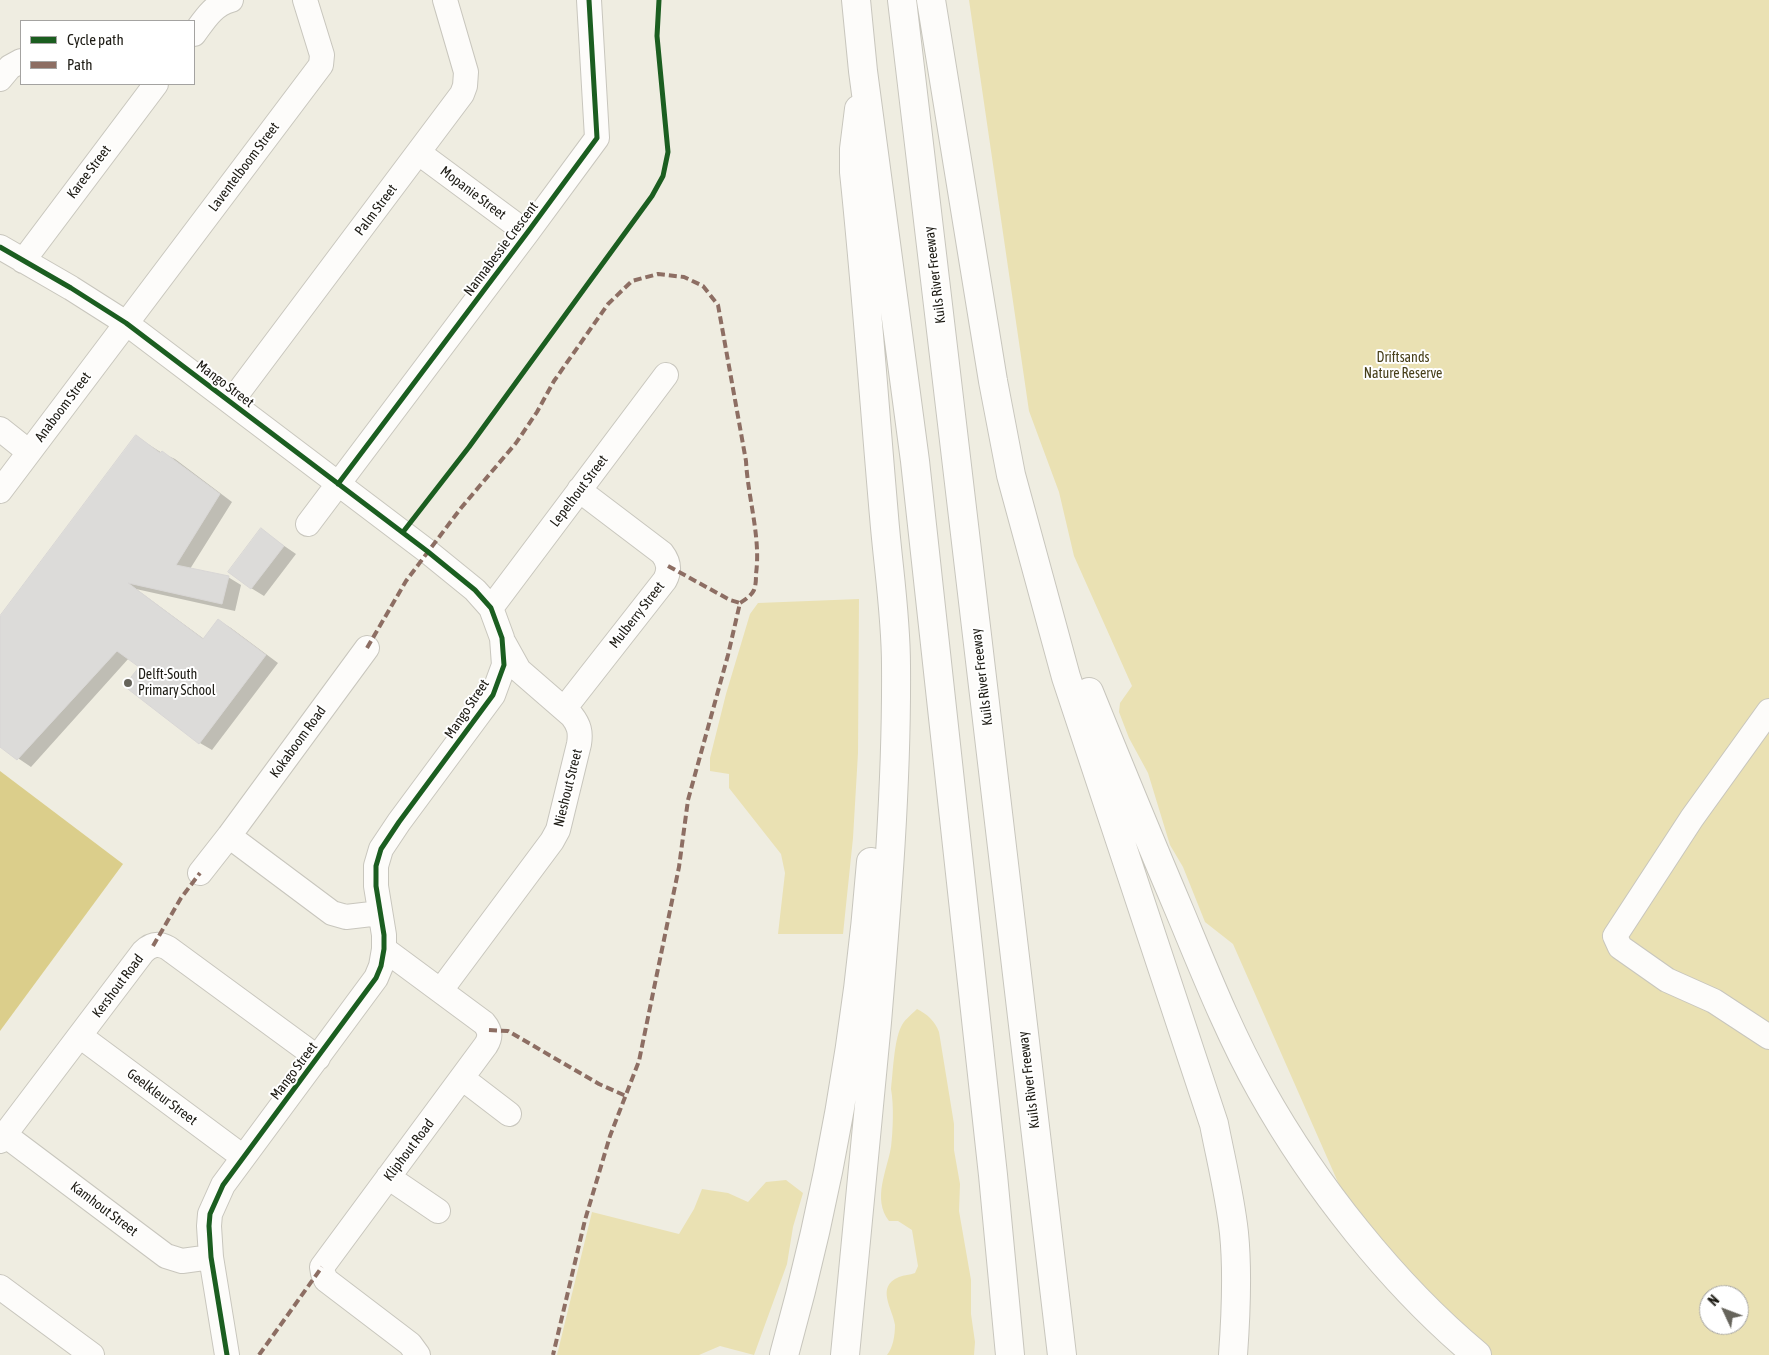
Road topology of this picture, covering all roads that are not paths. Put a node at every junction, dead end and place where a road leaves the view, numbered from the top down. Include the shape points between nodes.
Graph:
1 (231, 0) edge
2 (305, 0) edge
3 (445, 0) edge
4 (589, 0) edge
5 (856, 0) edge
6 (902, 0) edge
7 (932, 0) edge
8 (195, 33) edge
9 (20, 61) edge
10 (863, 71) junction
11 (0, 79) edge
12 (155, 85) edge
13 (419, 153) junction
14 (527, 234) junction
15 (0, 247) edge
16 (23, 261) junction
17 (126, 323) junction
18 (666, 375) dead end
19 (231, 402) junction
20 (0, 429) edge
21 (30, 452) junction
22 (338, 484) junction
23 (579, 490) junction
24 (0, 491) edge
25 (884, 515) junction
26 (308, 524) dead end
27 (1040, 578) junction
28 (491, 608) junction
29 (502, 638) junction
30 (367, 648) dead end
31 (564, 708) junction
32 (1769, 711) edge
33 (229, 836) junction
34 (200, 873) dead end
35 (380, 913) junction
36 (384, 949) junction
37 (441, 990) junction
38 (80, 1036) junction
39 (1769, 1037) edge
40 (318, 1058) junction
41 (462, 1078) junction
42 (509, 1114) dead end
43 (3, 1138) edge
44 (244, 1158) junction
45 (388, 1177) junction
46 (438, 1211) dead end
47 (212, 1257) junction
48 (0, 1287) edge
49 (92, 1355) edge
50 (227, 1355) edge
51 (418, 1355) edge
52 (784, 1355) edge
53 (845, 1355) edge
54 (1010, 1355) edge
55 (1062, 1355) edge
56 (1233, 1355) edge
57 (1477, 1355) edge

1 - 8 street via 214,8
2 - 17 street, Laventelboom Street via 322,55 321,65
3 - 13 street, Palm Street via 466,72 465,86 458,101
4 - 14 street, Nannabessie Crescent via 597,138
5 - 10 highway
6 - 55 highway, Kuils River Freeway
7 - 27 highway via 993,381 1011,474
9 - 11 street
10 - 25 highway via 854,164
10 - 54 highway via 915,461
12 - 16 street, Karee Street
13 - 14 street, Mopanie Street
13 - 19 street, Palm Street
14 - 22 street, Nannabessie Crescent
15 - 16 street, Mango Street
16 - 17 street, Mango Street
17 - 19 street, Mango Street
17 - 21 street, Anaboom Street
18 - 23 street, Lepelhout Street
19 - 22 street, Mango Street
20 - 21 street
21 - 24 street, Anaboom Street
22 - 26 street, Nannabessie Crescent
22 - 28 street, Mango Street via 460,577
23 - 28 street, Lepelhout Street
23 - 31 street, Mulberry Street via 662,553 668,570 665,580
25 - 52 highway via 881,734 870,883 856,1003 836,1135
25 - 53 highway via 896,664 894,776 885,928
27 - 56 highway via 1066,678 1214,1124 1234,1233 1237,1311
27 - 57 highway via 1207,977 1261,1090 1303,1158 1375,1254
28 - 29 street, Mango Street
29 - 31 street, Nieshout Street via 519,670
29 - 35 street, Mango Street via 504,665 493,695 381,849 376,866
30 - 33 street, Kokaboom Road
31 - 37 street, Nieshout Street via 576,721 580,738 558,830
32 - 39 street via 1692,818 1615,936 1620,947 1666,980 1714,1001
33 - 34 street, Kokaboom Road
33 - 35 street via 332,913 346,917
35 - 36 street, Mango Street
36 - 37 street, Kliphout Road
36 - 40 street, Mango Street via 376,978
37 - 41 street, Kliphout Road via 489,1030 489,1041
38 - 40 street, Kershout Road via 143,952 158,945 168,948
38 - 43 street, Kershout Road
38 - 44 street, Geelkleur Street
40 - 44 street, Mango Street
41 - 42 street
41 - 45 street, Kliphout Road
43 - 47 street, Kamhout Street via 166,1256 182,1261
44 - 47 street, Mango Street via 223,1185 210,1214
45 - 46 street
45 - 51 street, Kliphout Road via 326,1261 323,1273 326,1280 410,1344
47 - 50 street, Mango Street
48 - 49 street

